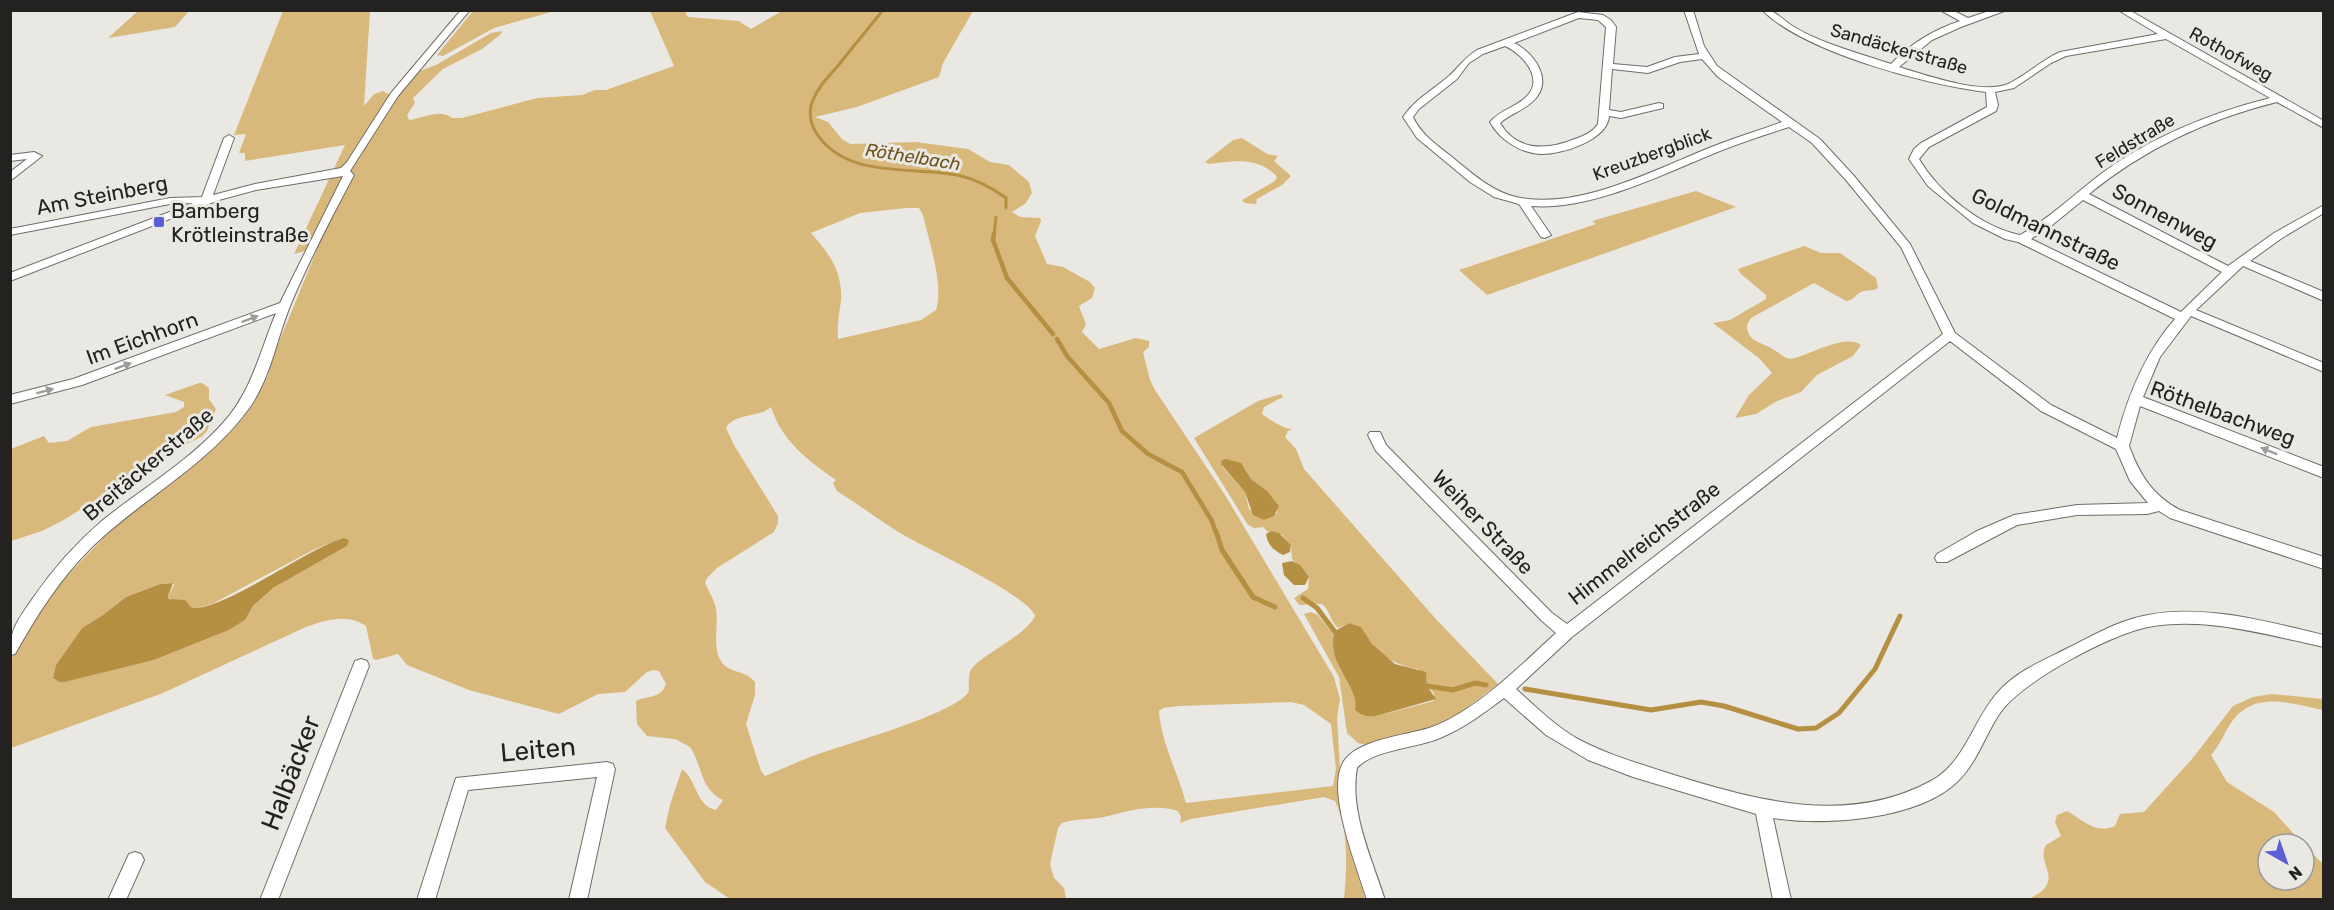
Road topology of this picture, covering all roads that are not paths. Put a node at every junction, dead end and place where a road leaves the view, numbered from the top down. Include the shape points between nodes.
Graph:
1 (466, 10) edge
2 (1688, 10) edge
3 (1766, 10) edge
4 (1944, 10) edge
5 (2003, 10) edge
6 (2122, 10) edge
7 (1966, 21) junction
8 (2164, 36) junction
9 (1508, 43) junction
10 (1703, 56) junction
11 (1607, 66) junction
12 (1892, 68) junction
13 (1990, 90) junction
14 (2278, 99) junction
15 (1659, 106) dead end
16 (1604, 112) junction
17 (1790, 123) junction
18 (2324, 125) edge
19 (229, 138) dead end
20 (10, 158) edge
21 (344, 171) junction
22 (10, 178) edge
23 (2082, 195) junction
24 (206, 200) junction
25 (1523, 202) junction
26 (2324, 208) edge
27 (10, 232) edge
28 (1545, 235) dead end
29 (2022, 238) junction
30 (2243, 262) junction
31 (2230, 272) junction
32 (10, 277) edge
33 (2324, 297) edge
34 (285, 306) junction
35 (2186, 314) junction
36 (1950, 335) junction
37 (2324, 368) edge
38 (10, 400) edge
39 (2137, 400) junction
40 (1375, 435) dead end
41 (2122, 446) junction
42 (2324, 473) edge
43 (2159, 506) junction
44 (1942, 558) dead end
45 (2324, 562) edge
46 (1567, 633) junction
47 (2324, 641) edge
48 (10, 650) edge
49 (361, 666) dead end
50 (1505, 689) junction
51 (1763, 808) junction
52 (135, 860) dead end
53 (117, 900) edge
54 (268, 900) edge
55 (426, 900) edge
56 (578, 900) edge
57 (1376, 900) edge
58 (1782, 900) edge

1 - 21 street via 394,95
2 - 10 street
3 - 12 street, Sandäckerstraße via 1811,39
4 - 7 street
5 - 7 street
6 - 8 street, Rothofweg
7 - 12 street via 1924,39
8 - 13 street, Sandäckerstraße via 2063,54 2011,86
8 - 14 street, Rothofweg
9 - 11 street, Kreuzbergblick via 1576,15 1595,16 1611,27
9 - 16 street via 1530,58 1537,79 1538,89 1532,97 1495,122 1519,143 1541,151 1579,141 1600,130
9 - 25 street, Kreuzbergblick via 1470,58 1408,117 1417,132 1474,181 1498,195
10 - 11 street via 1678,59 1648,70
10 - 17 street via 1721,75
11 - 16 street
12 - 13 street, Sandäckerstraße via 1944,83
13 - 29 street, Goldmannstraße via 1992,109 1925,145 1914,159 1947,201 2004,234
14 - 18 street, Rothofweg
14 - 23 street, Feldstraße via 2241,107 2190,127 2117,168
15 - 16 street via 1622,115
17 - 25 street, Kreuzbergblick via 1630,183 1572,199
17 - 36 street via 1816,141 1896,231
19 - 24 street
20 - 22 street via 37,156
21 - 24 street
21 - 34 street, Breitäckerstraße via 350,175
23 - 29 street, Feldstraße
23 - 31 street, Sonnenweg
24 - 27 street, Am Steinberg via 170,201
24 - 32 street
25 - 28 street
26 - 30 street, Sonnenweg
29 - 35 street, Goldmannstraße
30 - 31 street, Sonnenweg
30 - 33 street
31 - 35 street, Sonnenweg
38 -> 34 street, Im Eichhorn via 77,382
34 - 48 street, Breitäckerstraße via 244,405 194,459 87,543 40,600
35 - 37 street, Goldmannstraße
35 - 39 street, Sonnenweg via 2160,348
36 - 41 street via 2046,408
36 - 46 street, Himmelreichstraße
39 - 41 street, Röthelbachweg
42 -> 39 street, Röthelbachweg
40 - 46 street, Weiher Straße via 1398,465
41 - 43 street via 2142,490
43 - 44 street via 2077,510 2014,520
43 - 45 street
46 - 50 street, Himmelreichstraße
47 - 51 street via 2219,620 2183,619 2124,628 2010,689 1994,707 1957,771 1939,785 1871,810 1794,813
49 - 54 street, Halbäcker
50 - 51 street via 1552,731 1591,754
50 - 57 street, Himmelreichstraße via 1435,733 1353,759 1345,789
51 - 58 street
52 - 53 street
55 - 56 street, Leiten via 462,783 607,769

